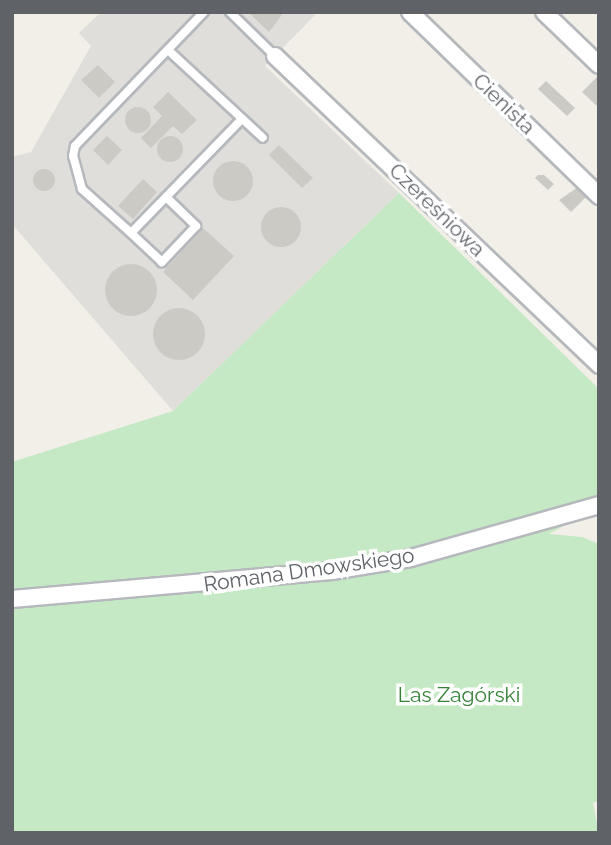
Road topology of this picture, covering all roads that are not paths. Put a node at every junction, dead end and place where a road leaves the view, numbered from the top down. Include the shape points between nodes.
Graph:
1 (204, 12) edge
2 (230, 12) edge
3 (410, 12) edge
4 (544, 12) edge
5 (168, 50) junction
6 (275, 56) joint
7 (599, 65) edge
8 (243, 119) junction
9 (263, 138) dead end
10 (599, 196) edge
11 (166, 197) junction
12 (131, 233) junction
13 (599, 365) edge
14 (599, 505) edge
15 (12, 599) edge

1 - 5 lane
2 - 6 lane
3 - 10 street, Cienista
4 - 7 street
5 - 8 lane
5 - 12 lane via 75,146 73,156 82,189
6 - 13 street, Czereśniowa
8 - 9 lane
8 - 11 lane
11 - 12 lane
11 - 12 lane via 196,226 162,262
14 - 15 street, Romana Dmowskiego via 411,558 332,571

